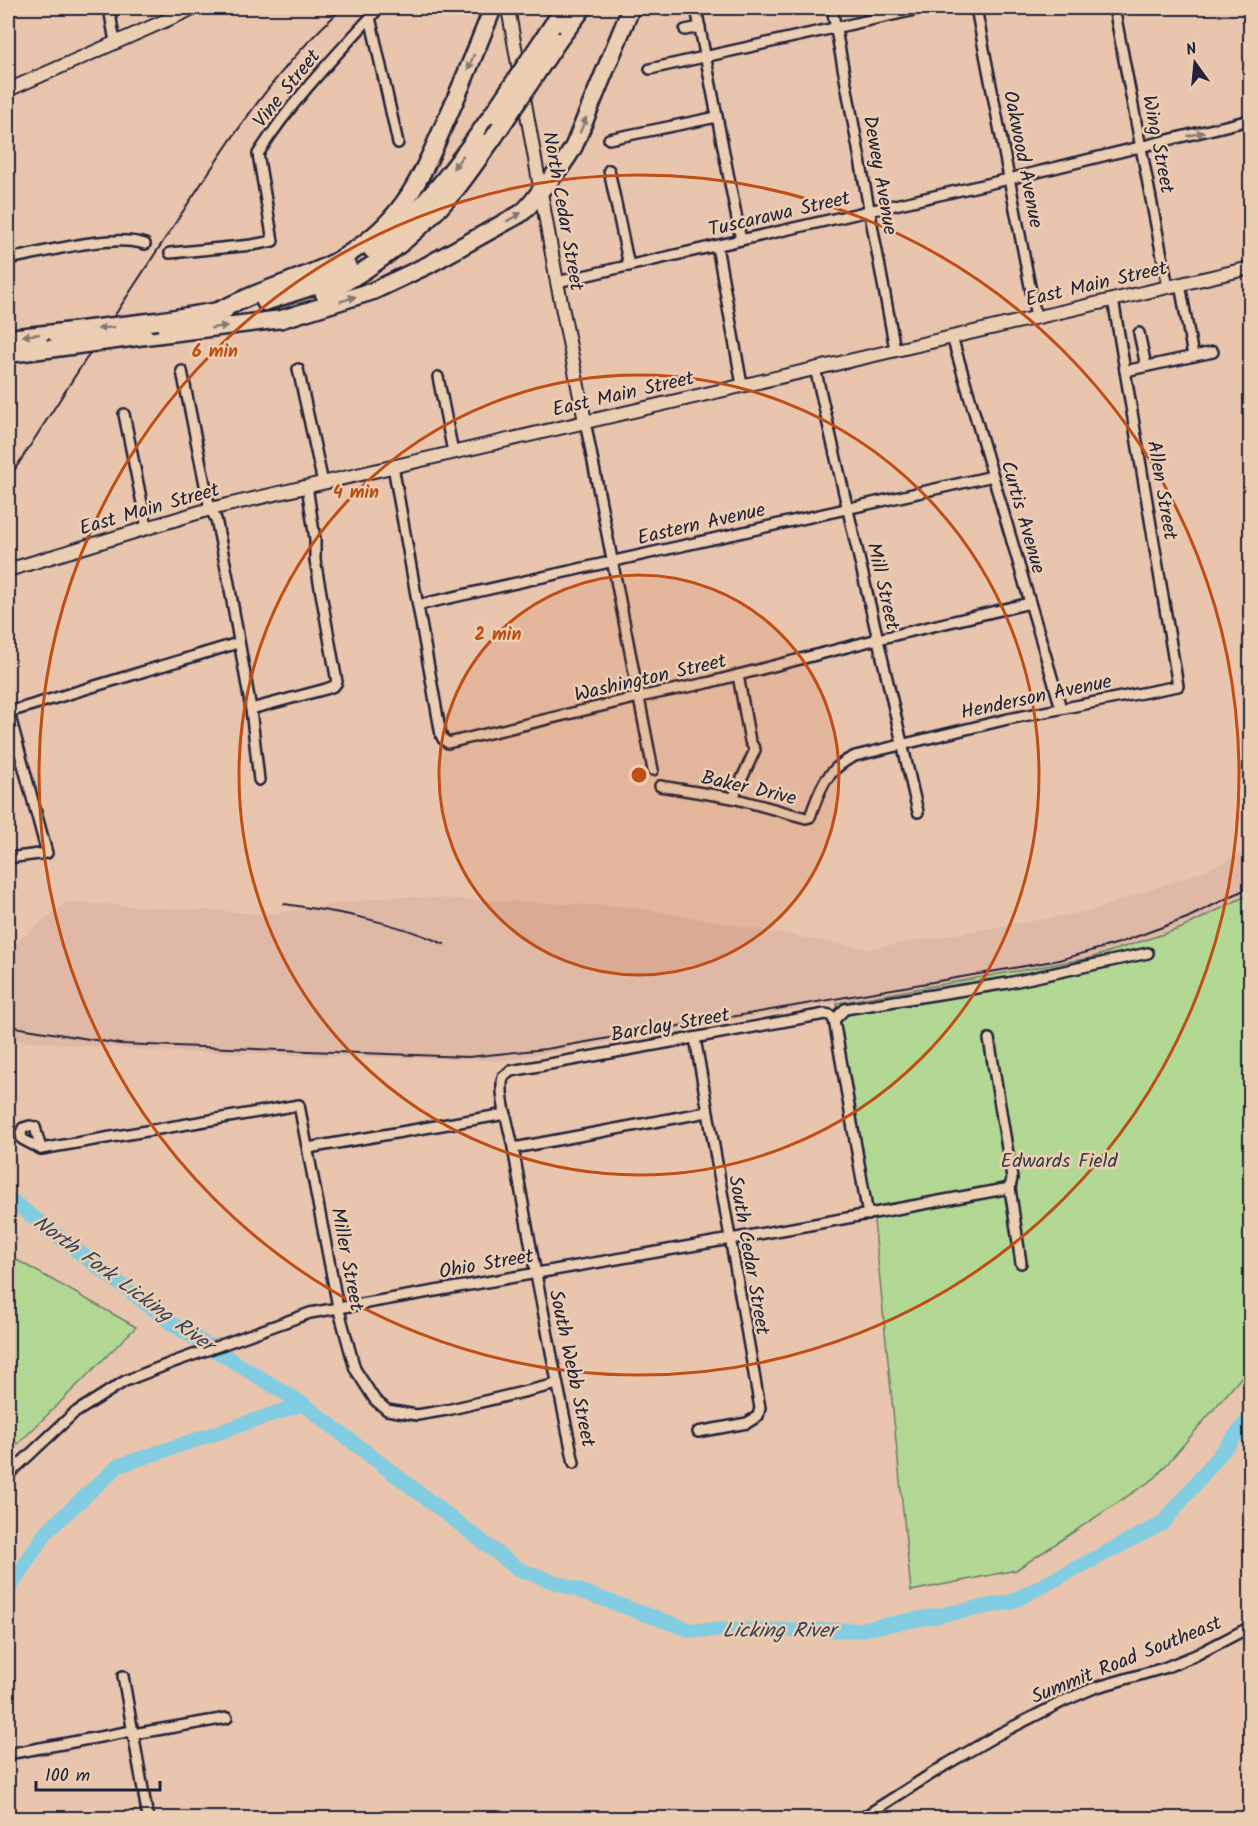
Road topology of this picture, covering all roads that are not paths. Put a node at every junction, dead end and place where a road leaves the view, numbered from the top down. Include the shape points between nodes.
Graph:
1 (109, 8) edge
2 (194, 8) edge
3 (379, 8) edge
4 (493, 8) edge
5 (508, 8) edge
6 (565, 8) edge
7 (583, 8) edge
8 (631, 8) edge
9 (696, 8) edge
10 (832, 8) edge
11 (924, 8) edge
12 (976, 8) edge
13 (1114, 8) edge
14 (1247, 8) edge
15 (370, 17) junction
16 (1251, 24) edge
17 (700, 27) junction
18 (836, 27) junction
19 (685, 30) dead end
20 (555, 33) junction
21 (115, 42) junction
22 (706, 57) junction
23 (650, 69) dead end
24 (8, 90) edge
25 (717, 117) junction
26 (1251, 120) edge
27 (609, 139) dead end
28 (398, 144) dead end
29 (1141, 147) junction
30 (609, 170) dead end
31 (1009, 179) junction
32 (540, 191) junction
33 (870, 211) junction
34 (741, 240) junction
35 (145, 244) dead end
36 (717, 246) junction
37 (170, 253) dead end
38 (8, 259) edge
39 (629, 266) junction
40 (1251, 268) edge
41 (557, 282) junction
42 (1174, 285) junction
43 (1113, 299) junction
44 (215, 312) junction
45 (1036, 317) junction
46 (250, 322) junction
47 (1139, 333) dead end
48 (952, 337) junction
49 (8, 338) edge
50 (895, 349) junction
51 (1213, 352) dead end
52 (8, 354) edge
53 (1193, 356) junction
54 (1146, 366) junction
55 (815, 368) junction
56 (298, 369) dead end
57 (182, 371) dead end
58 (1125, 371) junction
59 (438, 377) dead end
60 (742, 385) junction
61 (124, 414) dead end
62 (585, 421) junction
63 (453, 452) junction
64 (393, 466) junction
65 (993, 476) junction
66 (323, 483) junction
67 (307, 486) junction
68 (210, 509) junction
69 (848, 509) junction
70 (147, 528) junction
71 (612, 561) junction
72 (8, 570) edge
73 (1030, 603) junction
74 (418, 605) junction
75 (878, 639) junction
76 (238, 644) junction
77 (738, 675) junction
78 (1178, 686) joint
79 (639, 697) junction
80 (1061, 708) junction
81 (251, 709) junction
82 (8, 711) edge
83 (902, 745) junction
84 (653, 770) dead end
85 (259, 780) dead end
86 (660, 786) dead end
87 (733, 798) junction
88 (918, 812) dead end
89 (8, 858) edge
90 (1148, 953) dead end
91 (834, 1020) junction
92 (695, 1038) junction
93 (989, 1039) dead end
94 (511, 1071) joint
95 (707, 1112) junction
96 (506, 1114) junction
97 (308, 1148) junction
98 (513, 1148) junction
99 (41, 1149) dead end
100 (1010, 1188) junction
101 (868, 1215) junction
102 (729, 1239) junction
103 (1021, 1263) dead end
104 (535, 1273) junction
105 (338, 1307) junction
106 (557, 1384) junction
107 (698, 1432) dead end
108 (574, 1463) dead end
109 (8, 1475) edge
110 (1251, 1627) edge
111 (123, 1676) dead end
112 (227, 1718) dead end
113 (132, 1732) junction
114 (8, 1754) edge
115 (148, 1818) edge
116 (862, 1818) edge

1 - 21 street
2 - 21 main road
3 - 15 street, Vine Street
4 -> 44 highway via 424,171 390,219 373,237 324,268
5 - 32 main road, North Cedar Street
6 - 20 highway
7 - 20 highway
32 -> 8 highway via 565,163 574,146
9 - 17 street
10 - 18 street, Dewey Avenue
11 - 18 street
12 - 31 street, Oakwood Avenue
13 - 29 street, Wing Street
14 - 16 street
15 - 28 street
15 - 37 street, Vine Street via 297,100 258,154 273,241
17 - 19 street
17 - 22 street
18 - 22 street
18 - 33 street, Dewey Avenue
20 -> 44 highway, bridge via 429,199 386,240 320,284
20 - 46 highway, bridge via 492,140 438,210 380,260 325,293
21 - 24 main road
22 - 23 street
22 - 25 street
25 - 27 street
25 - 34 street
29 -> 26 street, Tuscarawa Street
29 - 31 street, Tuscarawa Street
29 - 42 street, Wing Street
30 - 39 street
31 - 33 street, Tuscarawa Street
31 - 45 street, Oakwood Avenue
32 - 41 main road, North Cedar Street
46 -> 32 highway via 282,319 398,280 520,214
33 - 34 street, Tuscarawa Street
33 - 50 street, Dewey Avenue
34 - 36 street, Tuscarawa Street
35 - 38 street via 104,242
36 - 39 street, Tuscarawa Street
36 - 60 street
39 - 41 street, Tuscarawa Street
40 - 42 main road, East Main Street
41 - 62 main road, North Cedar Street
42 - 43 main road, East Main Street
42 - 53 street, Wing Street
43 - 45 main road, East Main Street
43 - 58 street, Allen Street
44 -> 49 highway, bridge
45 - 48 main road, East Main Street
52 -> 46 highway, bridge
47 - 54 street
48 - 50 main road, East Main Street
48 - 65 street, Curtis Avenue
50 - 55 main road, East Main Street
51 - 53 street
53 - 54 street
54 - 58 street
55 - 60 main road, East Main Street
55 - 69 street, Mill Street
56 - 66 street
57 - 68 street
58 - 78 street, Allen Street
59 - 63 street
60 - 62 main road, East Main Street
61 - 70 street
62 - 63 main road, East Main Street
62 - 71 street
63 - 64 main road, East Main Street
64 - 66 main road, East Main Street
64 - 74 street
65 - 69 street, Eastern Avenue
65 - 73 street, Curtis Avenue
66 - 67 main road, East Main Street
67 - 68 main road, East Main Street
67 - 81 street via 336,684
68 - 70 main road, East Main Street
68 - 76 street via 216,519
69 - 71 street, Eastern Avenue
69 - 75 street, Mill Street
70 - 72 main road, East Main Street
71 - 74 street, Eastern Avenue
71 - 79 street
73 - 75 street, Washington Street
73 - 80 street, Curtis Avenue
74 - 79 street, Washington Street via 443,739 453,743
75 - 77 street, Washington Street
75 - 83 street, Mill Street
76 - 81 street
76 - 82 street
77 - 79 street, Washington Street
77 - 87 street via 755,750
78 - 80 street, Henderson Avenue
79 - 84 street
80 - 83 street, Henderson Avenue
81 - 85 street
82 - 89 street via 47,853
83 - 87 street, Baker Drive via 855,756 834,769 823,784 810,817
83 - 88 street, Mill Street
86 - 87 street, Baker Drive
90 - 91 street via 1008,983 845,1009
91 - 92 street, Barclay Street via 825,1014
91 - 101 street
92 - 94 street, Barclay Street
92 - 95 street, South Cedar Street
93 - 100 street via 1012,1179
94 - 96 street, South Webb Street via 501,1082
95 - 98 street
95 - 102 street, South Cedar Street
96 - 97 street
96 - 98 street, South Webb Street
97 - 99 street, Miller Street via 299,1105
97 - 105 street, Miller Street
98 - 104 street, South Webb Street
100 - 101 street, Ohio Street
100 - 103 street
101 - 102 street, Ohio Street
102 - 104 street, Ohio Street
102 - 107 street, South Cedar Street via 758,1416 747,1423
104 - 105 street, Ohio Street
104 - 106 street, South Webb Street
105 - 106 street, Miller Street via 355,1369 375,1400 387,1410 417,1415
105 - 109 street, Ohio Street via 277,1324 125,1381 53,1432
106 - 108 street, South Webb Street
110 - 116 street, Summit Road Southeast via 1164,1668 1066,1700 947,1764
111 - 113 street
112 - 113 street
113 - 114 street
113 - 115 street

